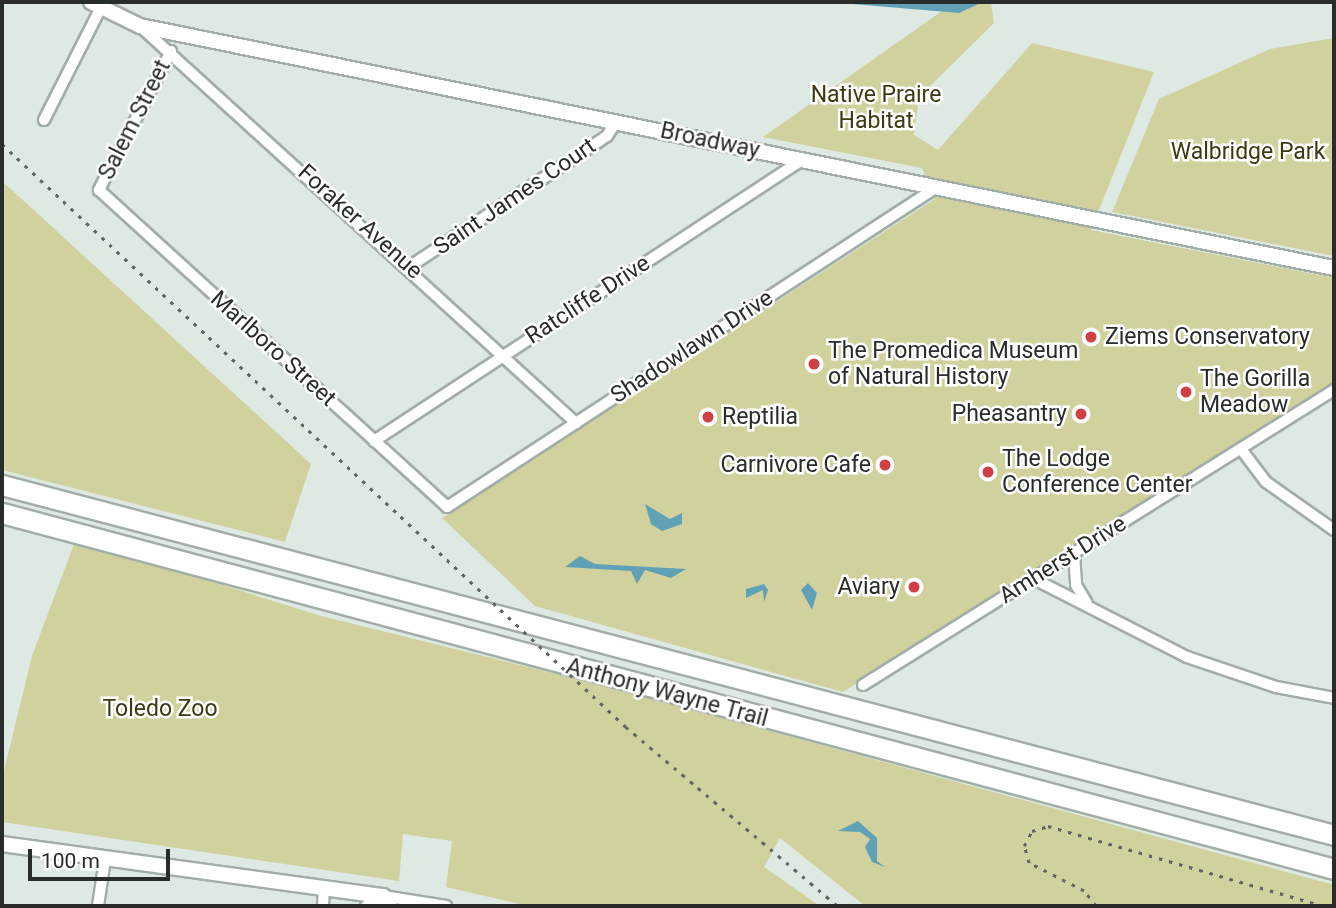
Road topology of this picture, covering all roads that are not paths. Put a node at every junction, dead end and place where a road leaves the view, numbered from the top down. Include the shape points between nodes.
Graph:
1 (96, 4) edge
2 (140, 26) junction
3 (171, 51) junction
4 (44, 120) dead end
5 (616, 122) junction
6 (802, 160) junction
7 (937, 187) junction
8 (100, 190) joint
9 (409, 267) junction
10 (1334, 268) edge
11 (502, 355) junction
12 (1334, 390) edge
13 (576, 423) junction
14 (374, 440) junction
15 (1241, 449) junction
16 (2, 485) edge
17 (447, 507) joint
18 (2, 513) edge
19 (1334, 530) edge
20 (1074, 554) junction
21 (1034, 579) junction
22 (1087, 603) junction
23 (863, 685) dead end
24 (1334, 698) edge
25 (1334, 835) edge
26 (2, 844) edge
27 (105, 859) junction
28 (1334, 869) edge
29 (324, 889) junction
30 (386, 901) edge
31 (98, 906) edge
32 (323, 906) edge
33 (366, 906) edge
34 (446, 906) edge

1 - 2 street, Broadway
1 - 4 street
2 - 3 street, Foraker Avenue
2 - 5 street, Broadway
3 - 8 street, Salem Street
3 - 9 street, Foraker Avenue
5 - 6 street, Broadway
5 - 9 street, Saint James Court via 607,136
6 - 7 street, Broadway
6 - 11 street, Ratcliffe Drive
7 - 10 street, Broadway
7 - 13 street, Shadowlawn Drive
8 - 14 street, Marlboro Street
9 - 11 street, Foraker Avenue
11 - 13 street, Foraker Avenue
11 - 14 street, Ratcliffe Drive
12 - 15 street, Amherst Drive
13 - 17 street, Shadowlawn Drive
14 - 17 street, Marlboro Street
15 - 19 street via 1266,482
15 - 20 street, Amherst Drive
16 - 25 highway, Anthony Wayne Trail
18 - 28 highway, Anthony Wayne Trail
20 - 21 street, Amherst Drive
20 - 22 street via 1076,585
21 - 22 street
21 - 23 street, Amherst Drive
22 - 24 street via 1187,656 1276,687
26 - 27 street
27 - 29 street
27 - 31 street
29 - 30 street
29 - 32 street
30 - 33 street
30 - 34 street

